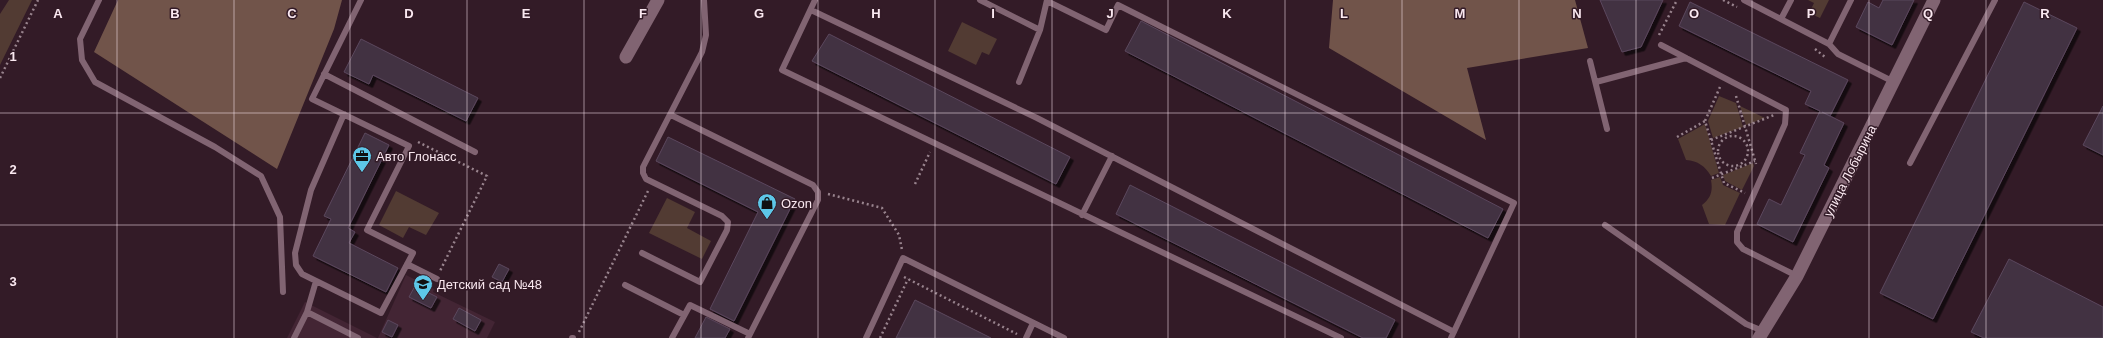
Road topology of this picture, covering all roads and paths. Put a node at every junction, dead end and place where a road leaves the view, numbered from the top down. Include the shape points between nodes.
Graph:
1 (38, 0) edge
2 (99, 0) edge
3 (361, 0) edge
4 (658, 0) edge
5 (704, 0) edge
6 (816, 0) edge
7 (980, 0) edge
8 (1677, 0) edge
9 (1744, 0) edge
10 (1791, 0) edge
11 (1851, 0) edge
12 (1934, 0) edge
13 (1995, 0) edge
14 (1047, 1) edge
15 (811, 10) junction
16 (1781, 19) junction
17 (1040, 30) junction
18 (1829, 44) junction
19 (1661, 45) joint
20 (626, 57) dead end
21 (1686, 58) junction
22 (1590, 61) dead end
23 (324, 74) junction
24 (0, 78) edge
25 (1724, 78) junction
26 (1019, 82) dead end
27 (1596, 82) junction
28 (1732, 82) junction
29 (1894, 82) junction
30 (1786, 110) junction
31 (344, 114) junction
32 (671, 114) junction
33 (1706, 121) junction
34 (1745, 127) junction
35 (1607, 129) dead end
36 (1728, 135) junction
37 (1677, 137) dead end
38 (413, 139) dead end
39 (1711, 140) junction
40 (934, 143) junction
41 (1749, 146) junction
42 (475, 152) dead end
43 (1112, 156) junction
44 (1718, 156) junction
45 (1755, 161) junction
46 (1910, 163) dead end
47 (1739, 166) junction
48 (1722, 174) junction
49 (1712, 178) dead end
50 (1761, 180) junction
51 (653, 182) junction
52 (915, 184) dead end
53 (818, 192) junction
54 (1753, 197) junction
55 (1082, 215) junction
56 (1606, 225) dead end
57 (642, 254) dead end
58 (903, 258) junction
59 (407, 264) junction
60 (896, 273) junction
61 (1797, 276) junction
62 (437, 278) joint
63 (908, 279) junction
64 (316, 281) junction
65 (625, 285) dead end
66 (283, 292) dead end
67 (307, 312) junction
68 (684, 315) junction
69 (1033, 322) junction
70 (1018, 334) dead end
71 (1761, 334) edge
72 (1452, 335) edge
73 (749, 336) edge
74 (294, 338) edge
75 (358, 338) edge
76 (574, 338) edge
77 (672, 338) edge
78 (866, 338) edge
79 (880, 338) edge
80 (1026, 338) edge
81 (1064, 338) edge
82 (1341, 338) edge

1 - 24 path
2 - 66 lane via 80,39 82,60 95,82 215,147 261,176 280,217
3 - 23 lane
4 - 20 street
5 - 32 lane via 706,35 702,52
6 - 15 lane
7 - 17 lane
8 - 19 path via 1655,43
9 - 16 lane
10 - 16 lane
11 - 18 lane
12 - 29 street, улица Лобырина
13 - 46 lane
14 - 17 lane
14 - 72 lane via 1106,30 1118,6 1514,203
15 - 40 lane via 782,70
15 - 43 lane
16 - 18 lane
17 - 26 lane
18 - 29 lane via 1838,54
19 - 21 lane
21 - 25 lane
21 - 27 lane
22 - 27 lane
23 - 31 lane via 312,99
23 - 42 lane
25 - 28 lane
25 - 33 path
27 - 35 lane
28 - 30 lane
28 - 34 path
29 - 61 street, улица Лобырина
30 - 34 path
30 - 50 lane via 1785,124
31 - 59 lane via 409,146 367,230 413,253
31 - 64 lane via 311,190 295,253 296,265 302,274
32 - 51 lane via 643,167 646,179
32 - 53 lane via 813,186
33 - 37 path
33 - 39 path
34 - 36 path
34 - 41 path
36 - 39 path
36 - 41 path via 1739,137
36 - 44 path via 1720,144
38 - 62 path via 487,176
39 - 44 path
40 - 52 path
40 - 55 lane
41 - 45 path
41 - 47 path via 1747,156
43 - 55 lane
43 - 72 lane
44 - 47 path via 1727,164
44 - 48 path
45 - 47 path
45 - 50 path
47 - 48 path
48 - 49 path
48 - 54 path via 1724,183
50 - 54 lane
51 - 57 lane via 722,216 728,222 727,230 700,282
51 - 76 path
53 - 58 path via 882,208 899,235
53 - 73 lane via 818,200
54 - 61 lane via 1737,232 1737,242 1743,249
55 - 82 lane
56 - 71 lane
58 - 60 lane
58 - 69 lane
59 - 62 lane
59 - 64 lane via 381,313
60 - 63 path
60 - 78 lane
61 - 71 street, улица Лобырина
63 - 70 path
63 - 79 path
64 - 67 lane
65 - 68 lane
67 - 74 lane
67 - 75 lane
68 - 73 lane via 690,304
68 - 77 lane
69 - 80 lane
69 - 81 lane

